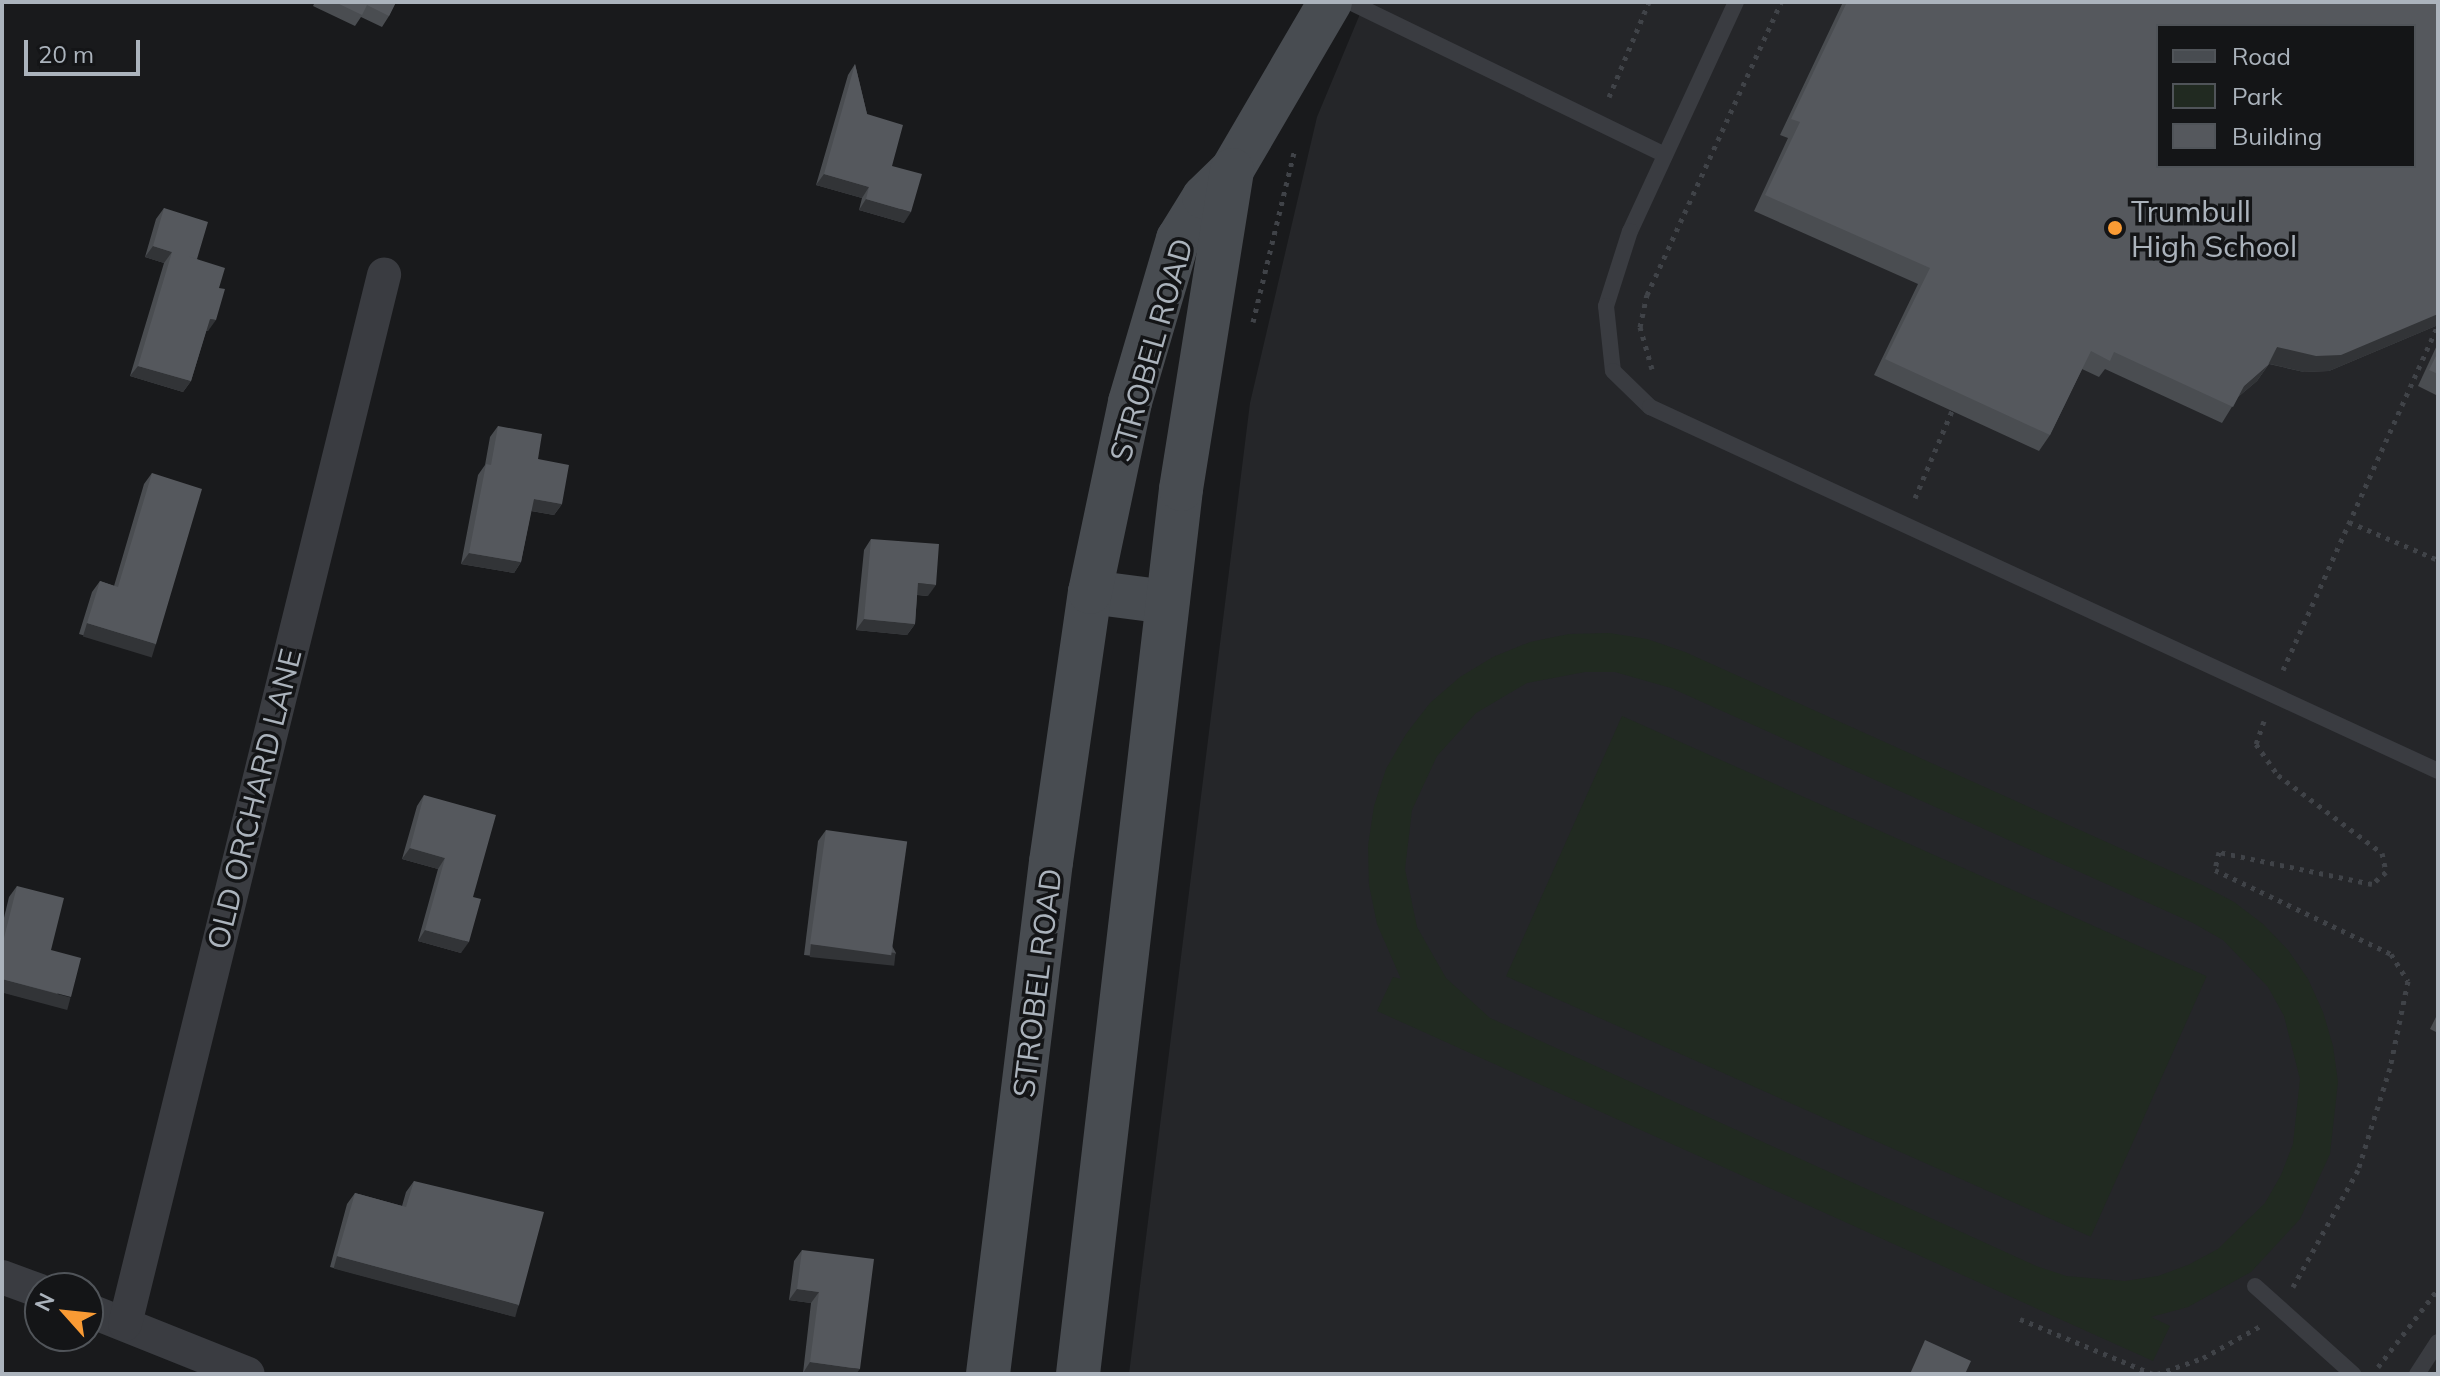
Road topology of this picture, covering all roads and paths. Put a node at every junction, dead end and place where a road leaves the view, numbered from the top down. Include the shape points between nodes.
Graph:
1 (1330, 2) edge
2 (1350, 2) edge
3 (1649, 2) edge
4 (1736, 2) edge
5 (1781, 2) edge
6 (1597, 121) junction
7 (1298, 138) dead end
8 (1665, 155) junction
9 (1232, 170) junction
10 (384, 275) dead end
11 (2438, 325) edge
12 (1250, 335) dead end
13 (1656, 379) dead end
14 (1952, 411) edge
15 (1913, 502) dead end
16 (2349, 522) junction
17 (2438, 560) edge
18 (1090, 592) junction
19 (1167, 602) junction
20 (2274, 695) junction
21 (2438, 771) edge
22 (2, 1277) edge
23 (24, 1285) edge
24 (2255, 1286) dead end
25 (2438, 1289) edge
26 (2278, 1308) junction
27 (104, 1316) edge
28 (2020, 1319) dead end
29 (125, 1324) junction
30 (2438, 1342) edge
31 (248, 1374) edge
32 (988, 1374) edge
33 (1078, 1374) edge
34 (2155, 1374) edge
35 (2353, 1374) edge
36 (2371, 1374) edge
37 (2417, 1374) edge

1 - 9 street, STROBEL ROAD
2 - 6 lane
3 - 6 path
4 - 8 lane
5 - 13 path via 1647,295 1640,327
6 - 8 lane
7 - 12 path
8 - 20 lane via 1630,231 1606,306 1613,371 1650,407
9 - 18 street, STROBEL ROAD via 1204,197 1178,239 1130,402
9 - 19 street, STROBEL ROAD
10 - 29 street, OLD ORCHARD LANE
11 - 16 path
14 - 15 path
16 - 17 path
16 - 20 path
18 - 19 street
18 - 32 street, STROBEL ROAD
19 - 33 street, STROBEL ROAD
20 - 21 lane
20 - 26 path via 2256,744 2278,775 2382,853 2386,872 2372,884 2219,852 2215,870 2391,954 2408,981 2390,1068 2358,1170 2307,1266
22 - 23 street
24 - 26 lane
25 - 36 path
26 - 34 path via 2268,1322 2203,1358
26 - 35 lane
27 - 29 street
28 - 34 path
29 - 31 street
30 - 37 lane

